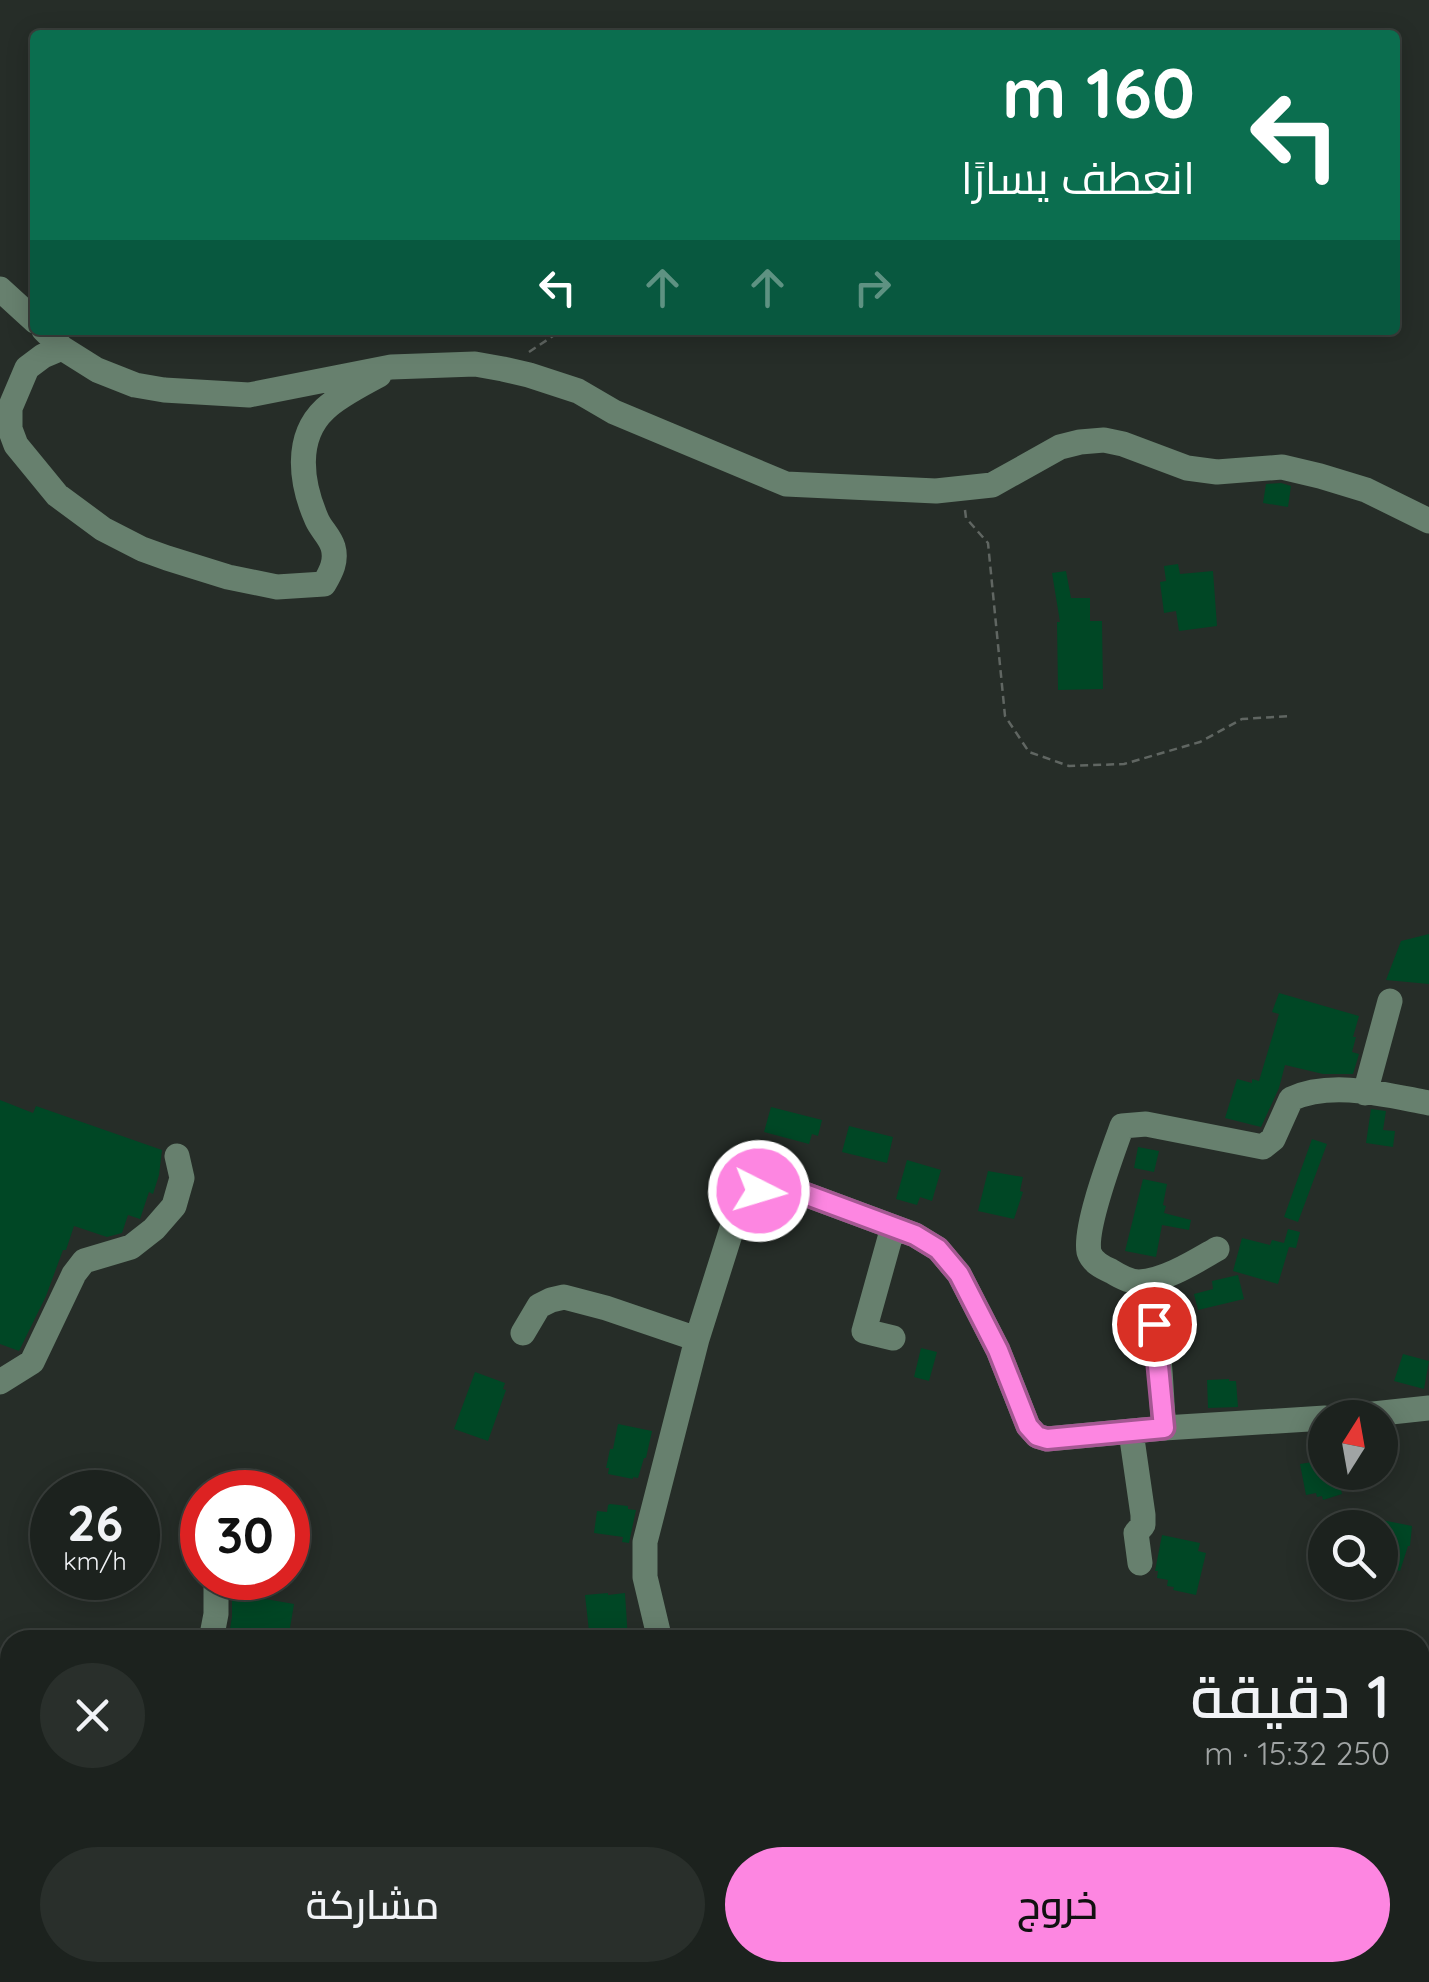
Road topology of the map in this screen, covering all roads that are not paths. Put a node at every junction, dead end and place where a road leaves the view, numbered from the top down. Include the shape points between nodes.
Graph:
1 (0, 289) edge
2 (30, 317) edge
3 (53, 339) edge
4 (392, 367) junction
5 (1429, 521) edge
6 (1390, 1001) dead end
7 (1365, 1094) junction
8 (1429, 1103) edge
9 (178, 1156) dead end
10 (893, 1227) junction
11 (1217, 1249) dead end
12 (1138, 1282) junction
13 (523, 1333) dead end
14 (893, 1338) dead end
15 (697, 1339) junction
16 (0, 1382) edge
17 (1429, 1408) edge
18 (1398, 1411) edge
19 (1308, 1419) edge
20 (1164, 1428) junction
21 (1131, 1432) junction
22 (1140, 1563) dead end
23 (216, 1600) edge
24 (213, 1630) edge
25 (658, 1630) edge

1 - 2 street
3 - 4 street via 97,370 164,390 249,395
3 - 4 street via 27,368 10,408 10,430 58,495 142,549 277,588 324,584 335,560 304,474 304,445 314,422 326,407
4 - 5 street via 475,364 529,375 786,484 936,492 992,485 1060,447 1104,440 1187,468 1282,467 1320,476
6 - 7 street
7 - 8 street
7 - 12 street via 1332,1089 1291,1099 1274,1140 1264,1147 1146,1124 1122,1126 1095,1205 1090,1255
9 - 16 street via 182,1178 174,1206 131,1247 84,1262 32,1362
10 - 14 street via 864,1331
10 - 15 street via 802,1193 759,1191 733,1225
10 - 21 street via 938,1249 959,1274 1037,1436
11 - 12 street
12 - 20 street via 1154,1324
13 - 15 street via 539,1306 564,1297
15 - 25 street via 645,1542
17 - 18 street
19 - 20 street
20 - 21 street
21 - 22 street via 1143,1515 1136,1533
23 - 24 street

